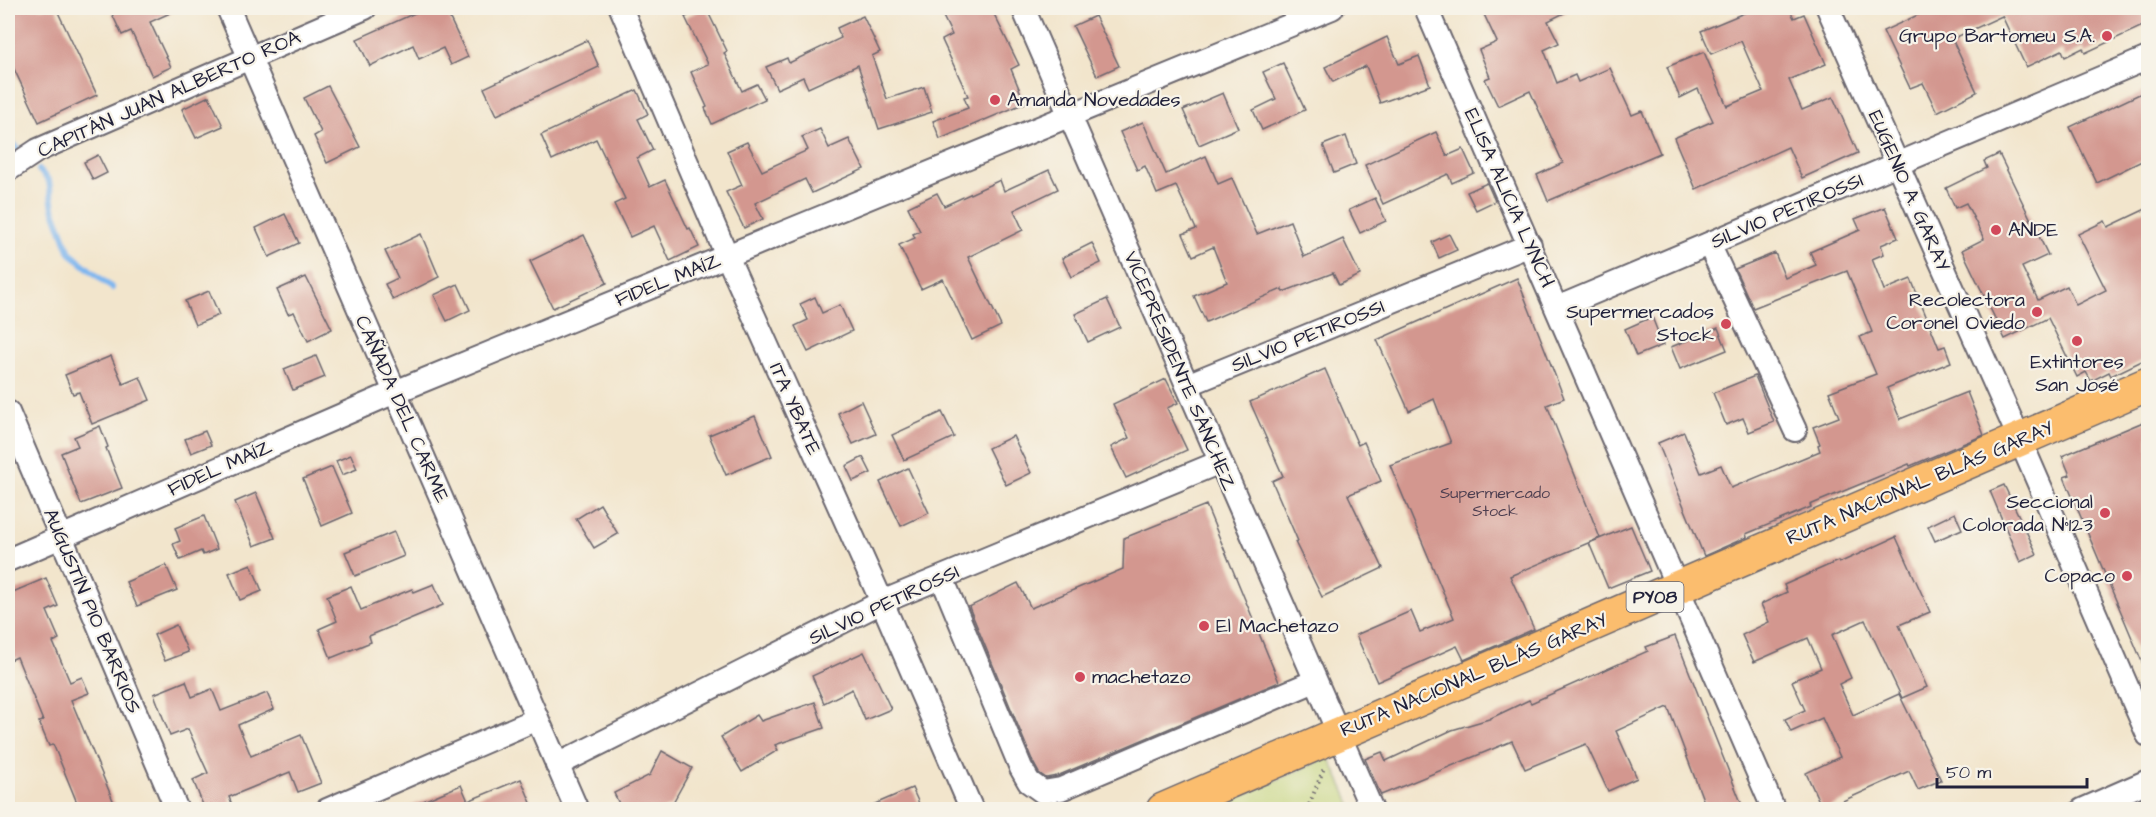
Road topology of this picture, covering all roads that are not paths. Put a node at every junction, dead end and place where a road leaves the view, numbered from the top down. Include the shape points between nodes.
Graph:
1 (228, 8) edge
2 (365, 8) edge
3 (621, 8) edge
4 (1023, 8) edge
5 (1332, 8) edge
6 (1426, 8) edge
7 (1828, 8) edge
8 (249, 57) junction
9 (2148, 58) edge
10 (1069, 115) junction
11 (1897, 165) junction
12 (13, 168) edge
13 (1709, 244) junction
14 (1530, 245) junction
15 (727, 256) junction
16 (1557, 308) junction
17 (2148, 384) edge
18 (1187, 385) junction
19 (395, 392) junction
20 (8, 412) edge
21 (1795, 430) dead end
22 (2020, 440) junction
23 (1220, 462) junction
24 (61, 538) junction
25 (8, 560) edge
26 (942, 578) junction
27 (1679, 587) junction
28 (882, 602) junction
29 (1315, 681) junction
30 (537, 719) junction
31 (1338, 734) junction
32 (2148, 735) edge
33 (557, 765) junction
34 (2148, 781) edge
35 (177, 810) edge
36 (327, 810) edge
37 (577, 810) edge
38 (972, 810) edge
39 (1162, 810) edge
40 (1372, 810) edge
41 (1774, 810) edge
42 (2082, 810) edge

1 - 8 street, CAÑADA DEL CARME
2 - 8 street, CAPITÁN JUAN ALBERTO ROA
3 - 15 street, ITA YBATE
4 - 10 street, VICEPRESIDENTE SÁNCHEZ
5 - 10 street, FIDEL MAÍZ
6 - 14 street, ELISA ALICIA LYNCH
7 - 11 street, EUGENIO A. GARAY
8 - 12 street, CAPITÁN JUAN ALBERTO ROA via 38,150
8 - 19 street, CAÑADA DEL CARME
9 - 11 street, SILVIO PETIROSSI
10 - 15 street, FIDEL MAÍZ
10 - 18 street, VICEPRESIDENTE SÁNCHEZ
11 - 13 street, SILVIO PETIROSSI
11 - 22 street, EUGENIO A. GARAY
13 - 16 street, SILVIO PETIROSSI
13 - 21 street
14 - 16 street, ELISA ALICIA LYNCH
14 - 18 street, SILVIO PETIROSSI
15 - 19 street, FIDEL MAÍZ
15 - 28 street, ITA YBATE
16 - 27 street, ELISA ALICIA LYNCH
17 - 22 highway, RUTA NACIONAL BLÁS GARAY / PY08
18 - 23 street, VICEPRESIDENTE SÁNCHEZ
19 - 24 street, FIDEL MAÍZ
19 - 30 street, CAÑADA DEL CARME
20 - 24 street, AUGUSTÍN PIO BARRIOS
22 - 27 highway, RUTA NACIONAL BLÁS GARAY / PY08
22 - 32 street, EUGENIO A. GARAY
23 - 26 street, SILVIO PETIROSSI
23 - 29 street, VICEPRESIDENTE SÁNCHEZ
24 - 25 street, FIDEL MAÍZ
24 - 35 street, AUGUSTÍN PIO BARRIOS
26 - 28 street, SILVIO PETIROSSI
26 - 29 street via 1021,768 1029,782 1043,792 1061,789
27 - 31 highway, RUTA NACIONAL BLÁS GARAY / PY08
27 - 41 street, ELISA ALICIA LYNCH
28 - 33 street, SILVIO PETIROSSI
28 - 38 street, ITA YBATE
29 - 31 street, VICEPRESIDENTE SÁNCHEZ
30 - 33 street, CAÑADA DEL CARME
30 - 36 street
31 - 39 highway, RUTA NACIONAL BLÁS GARAY / PY08
31 - 40 street, VICEPRESIDENTE SÁNCHEZ
33 - 37 street, CAÑADA DEL CARME
34 - 42 street

